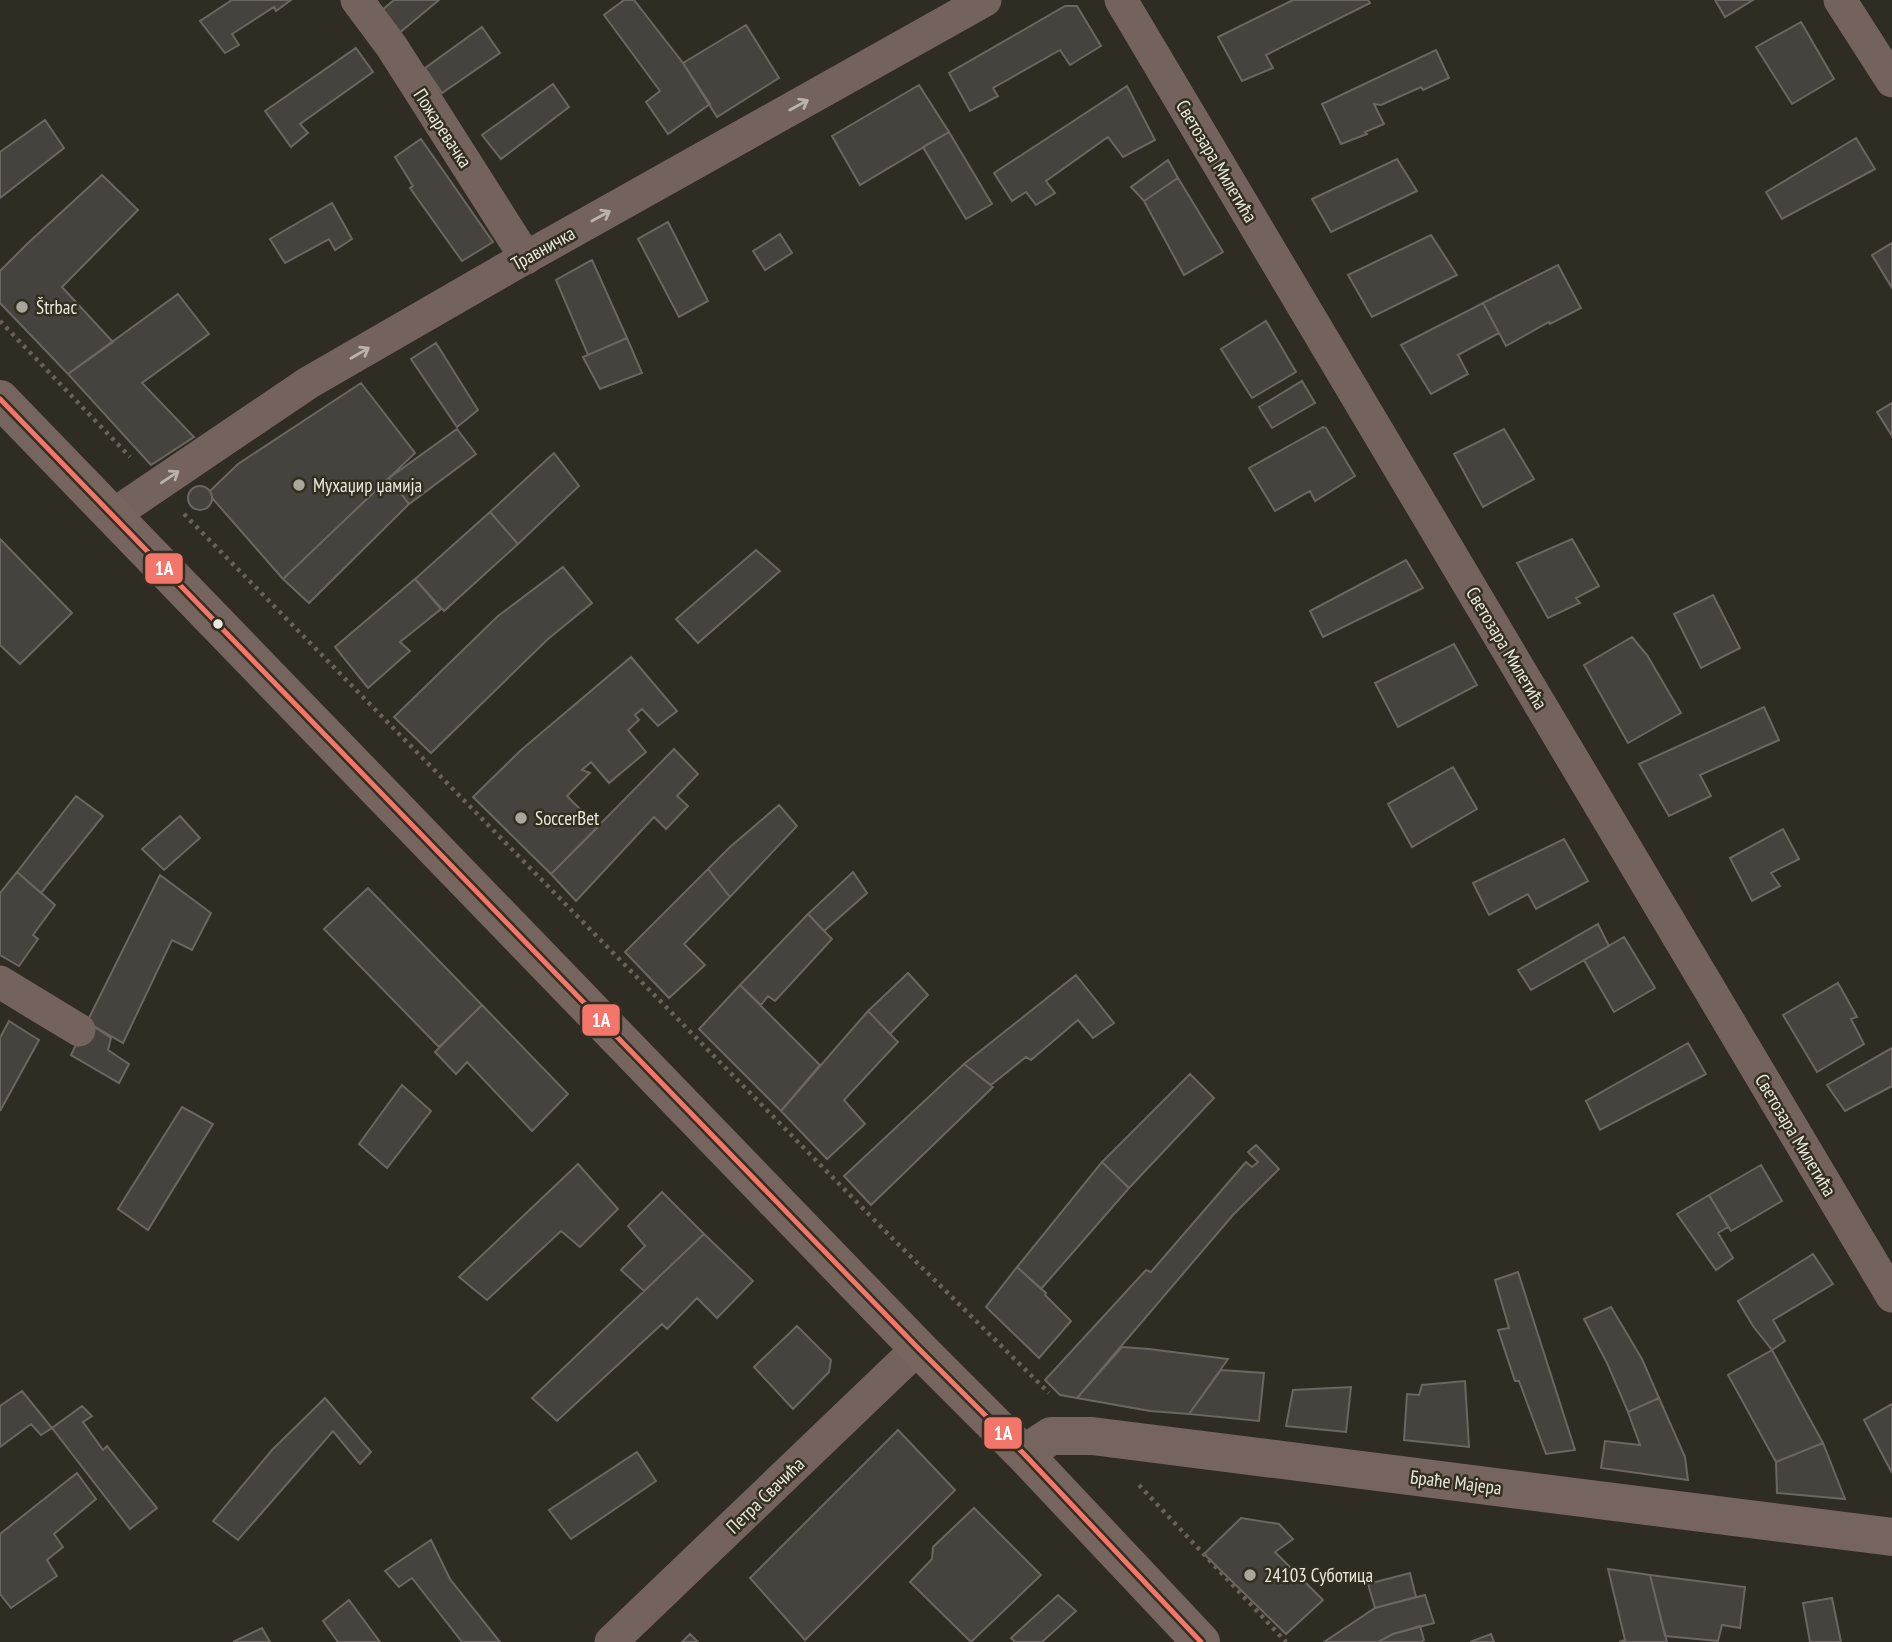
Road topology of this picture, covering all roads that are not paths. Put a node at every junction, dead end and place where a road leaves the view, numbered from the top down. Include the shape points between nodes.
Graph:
1 (357, 0) edge
2 (985, 0) edge
3 (1121, 0) edge
4 (1840, 0) edge
5 (1892, 81) edge
6 (526, 258) junction
7 (0, 399) edge
8 (113, 515) junction
9 (0, 982) edge
10 (79, 1030) dead end
11 (1892, 1296) edge
12 (918, 1348) junction
13 (1024, 1454) junction
14 (1892, 1537) edge
15 (611, 1642) edge
16 (1201, 1642) edge

1 - 6 street, Пожаревачка via 392,47
6 -> 2 street, Травничка
3 - 11 street, Светозара Милетића
4 - 5 street
8 -> 6 street, Травничка via 308,383
7 - 8 main road
8 - 12 main road
9 - 10 street
12 - 13 main road
12 - 15 street, Петра Свачића
13 - 14 main road, Браће Мајера via 1051,1436 1092,1436
13 - 16 main road

